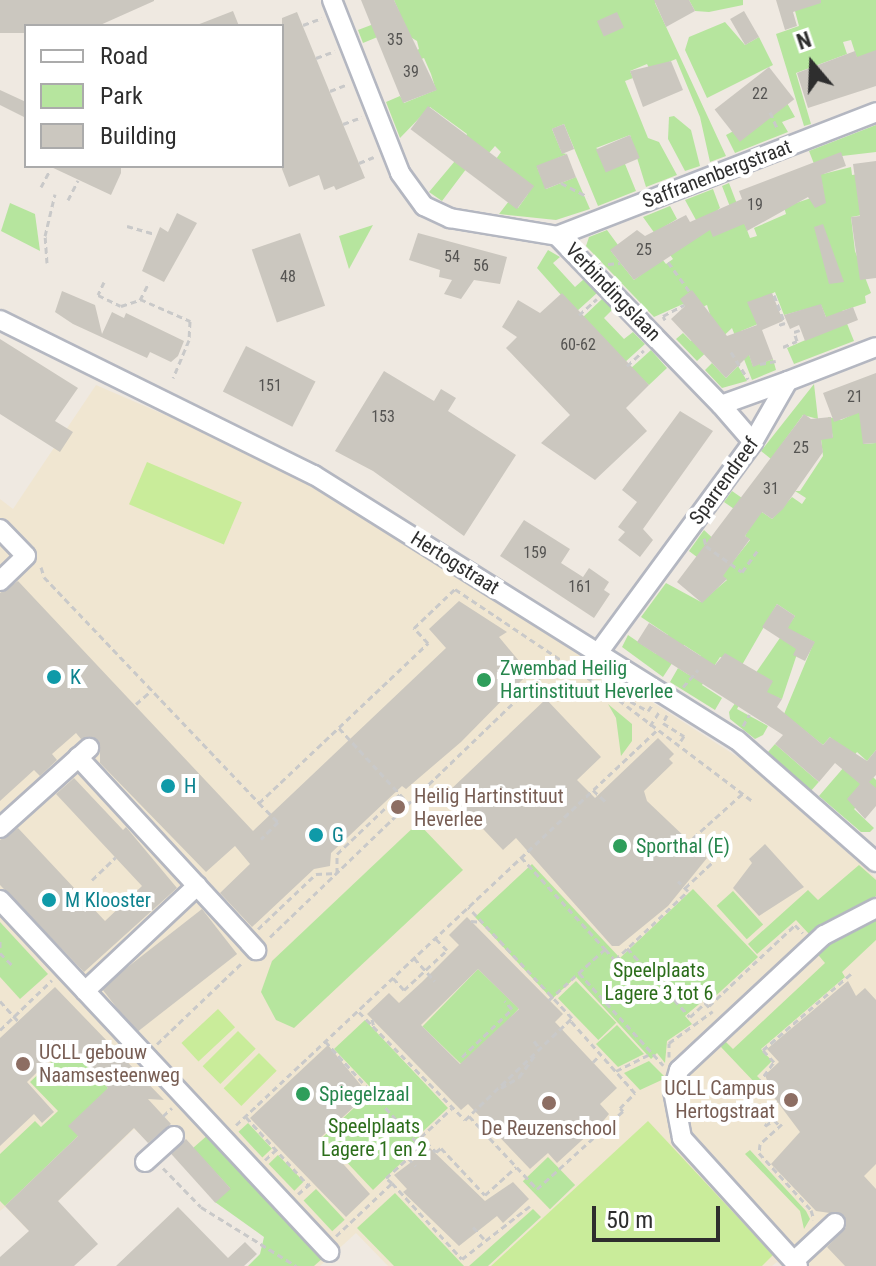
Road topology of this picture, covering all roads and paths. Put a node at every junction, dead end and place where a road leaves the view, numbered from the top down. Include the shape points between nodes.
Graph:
1 (332, 0) edge
2 (770, 112) dead end
3 (876, 112) edge
4 (786, 147) junction
5 (49, 172) dead end
6 (78, 180) dead end
7 (561, 183) dead end
8 (41, 187) dead end
9 (55, 194) dead end
10 (588, 197) dead end
11 (68, 200) dead end
12 (127, 226) dead end
13 (155, 234) dead end
14 (557, 236) junction
15 (668, 262) dead end
16 (47, 263) dead end
17 (104, 282) dead end
18 (149, 282) dead end
19 (690, 292) dead end
20 (774, 295) dead end
21 (102, 297) junction
22 (140, 299) junction
23 (684, 305) dead end
24 (97, 306) dead end
25 (0, 320) edge
26 (776, 326) dead end
27 (800, 330) dead end
28 (659, 340) junction
29 (783, 347) dead end
30 (876, 347) edge
31 (731, 352) dead end
32 (776, 361) dead end
33 (760, 364) dead end
34 (627, 366) dead end
35 (173, 378) dead end
36 (788, 381) junction
37 (753, 393) junction
38 (721, 405) junction
39 (753, 442) junction
40 (0, 529) edge
41 (704, 532) dead end
42 (757, 551) dead end
43 (26, 556) junction
44 (0, 581) edge
45 (598, 653) junction
46 (558, 660) junction
47 (698, 670) dead end
48 (603, 688) junction
49 (152, 690) junction
50 (669, 696) junction
51 (136, 704) dead end
52 (660, 711) dead end
53 (650, 726) junction
54 (339, 728) junction
55 (656, 731) junction
56 (677, 746) junction
57 (593, 790) junction
58 (400, 794) junction
59 (742, 794) junction
60 (751, 800) dead end
61 (259, 803) junction
62 (607, 803) dead end
63 (409, 804) junction
64 (0, 828) edge
65 (261, 839) dead end
66 (873, 854) edge
67 (116, 857) dead end
68 (521, 857) junction
69 (337, 873) junction
70 (92, 880) dead end
71 (678, 881) dead end
72 (197, 886) junction
73 (685, 888) junction
74 (0, 900) edge
75 (468, 907) junction
76 (876, 908) edge
77 (435, 938) junction
78 (0, 941) edge
79 (251, 945) junction
80 (627, 948) junction
81 (605, 949) junction
82 (0, 952) edge
83 (414, 958) junction
84 (12, 965) dead end
85 (64, 969) junction
86 (425, 970) junction
87 (579, 973) junction
88 (852, 973) dead end
89 (393, 978) junction
90 (435, 981) dead end
91 (85, 991) junction
92 (551, 998) junction
93 (0, 1001) edge
94 (505, 1001) dead end
95 (705, 1003) dead end
96 (358, 1011) junction
97 (713, 1011) dead end
98 (14, 1016) junction
99 (570, 1020) junction
100 (18, 1021) dead end
101 (0, 1030) edge
102 (718, 1034) junction
103 (325, 1041) junction
104 (534, 1041) dead end
105 (540, 1048) junction
106 (652, 1053) junction
107 (145, 1055) junction
108 (600, 1055) junction
109 (462, 1057) dead end
110 (593, 1062) dead end
111 (615, 1071) junction
112 (482, 1090) dead end
113 (673, 1091) junction
114 (752, 1092) dead end
115 (489, 1098) junction
116 (452, 1108) junction
117 (199, 1113) junction
118 (772, 1115) dead end
119 (245, 1116) junction
120 (469, 1116) junction
121 (223, 1138) junction
122 (583, 1139) dead end
123 (426, 1142) junction
124 (587, 1144) junction
125 (507, 1145) dead end
126 (421, 1147) junction
127 (501, 1151) junction
128 (408, 1158) junction
129 (148, 1160) joint
130 (416, 1166) dead end
131 (516, 1167) junction
132 (392, 1183) junction
133 (308, 1185) dead end
134 (530, 1206) dead end
135 (835, 1223) dead end
136 (812, 1226) dead end
137 (473, 1227) dead end
138 (484, 1239) junction
139 (327, 1249) joint
140 (796, 1264) edge
141 (296, 1266) edge

1 - 14 street, Verbindingslaan via 410,192 450,218
2 - 4 path
3 - 4 street, Saffranenbergstraat
4 - 14 street, Saffranenbergstraat
5 - 8 path
6 - 11 path
7 - 10 path
9 - 16 path via 45,236
12 - 13 path
14 - 28 street, Verbindingslaan
15 - 19 path
17 - 21 path via 98,295
18 - 22 path
20 - 26 path via 785,323
21 - 22 path via 121,306
21 - 24 path
22 - 35 path via 190,321 189,340
23 - 28 path via 663,316 671,333
25 - 45 street, Hertogstraat via 314,475
27 - 29 path via 794,332 797,341
28 - 34 path
28 - 38 street, Verbindingslaan
30 - 36 street
31 - 37 path
32 - 33 path
36 - 37 street
36 - 39 street, Sparrendreef
37 - 38 street
38 - 39 street, Verbindingslaan
39 - 45 street, Sparrendreef
40 - 43 street
41 - 42 path via 706,546 742,572
43 - 44 street
43 - 49 path via 32,550 44,577
45 - 50 street, Hertogstraat
46 - 48 path
46 - 54 path via 455,589 414,628 428,643
46 - 63 path
47 - 50 path
48 - 50 path via 606,684 648,711
48 - 53 path
49 - 51 path
49 - 61 path
50 - 56 path via 663,723 684,736
50 - 66 street, Hertogstraat via 737,740
52 - 53 path
53 - 55 path
54 - 58 path
54 - 61 path
55 - 56 path
55 - 57 path
56 - 59 path
57 - 62 path
57 - 68 path
58 - 63 path
58 - 69 path via 337,854
59 - 60 path
59 - 73 path via 693,838 714,861
61 - 65 path via 278,822
63 - 69 path
64 - 72 street via 83,752
67 - 70 path
68 - 75 path
68 - 81 path
69 - 79 path
69 - 79 path via 316,874
71 - 73 path
72 - 79 street
72 - 91 street
73 - 80 path via 688,891
74 - 85 street
75 - 77 path
75 - 92 path
76 - 102 street via 824,935
77 - 83 path
77 - 86 path via 447,950
78 - 82 path
79 - 107 path
80 - 81 path via 615,960
80 - 95 path via 690,1017
81 - 87 path
82 - 84 path
83 - 86 path
83 - 89 path
85 - 91 street
85 - 98 path
86 - 89 path via 404,990
86 - 90 path
87 - 92 path
87 - 106 path
88 - 114 path via 763,1050 774,1062
89 - 96 path
91 - 107 street
92 - 99 path
93 - 98 path
94 - 109 path via 512,1009 505,1019
96 - 103 path
96 - 116 path
97 - 106 path via 669,1043 668,1071
98 - 100 path
98 - 101 path
99 - 105 path
99 - 108 path
102 - 113 street via 679,1070
102 - 113 street via 714,1052
103 - 119 path
103 - 126 path
104 - 105 path
105 - 115 path
106 - 111 path
107 - 117 street
108 - 110 path
108 - 111 path
111 - 124 path via 635,1093
112 - 115 path
113 - 140 street via 682,1138
115 - 120 path
116 - 120 path via 465,1120
116 - 123 path via 421,1137
117 - 121 street
117 - 129 street
118 - 136 path via 765,1126 774,1120 781,1125 760,1144 759,1153 811,1210
119 - 121 path
119 - 133 path
120 - 127 path
121 - 139 street
122 - 124 path
123 - 126 path
123 - 131 path via 436,1152 441,1148 485,1195
124 - 131 path via 537,1189
125 - 127 path
126 - 128 path
127 - 131 path
128 - 130 path
128 - 132 path via 386,1178
129 - 141 path via 201,1207
132 - 138 path via 462,1259
132 - 139 path
134 - 138 path via 502,1232 497,1227
135 - 140 street
137 - 138 path

